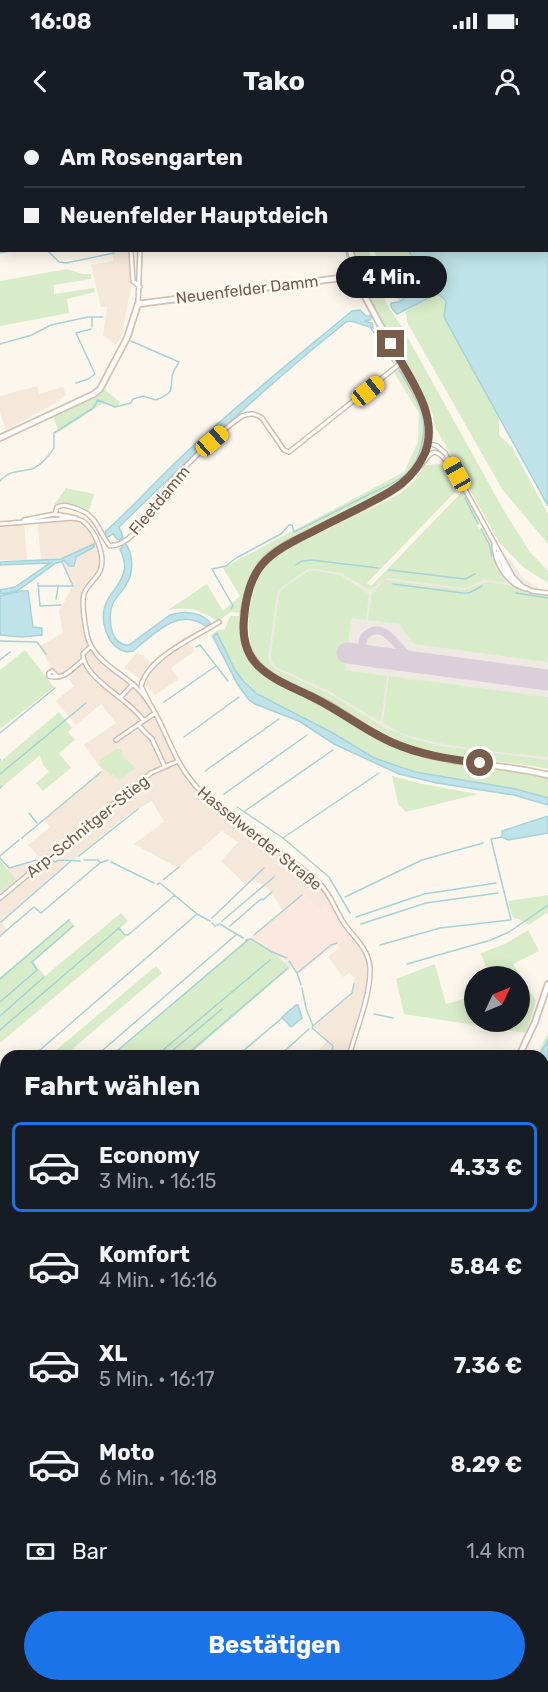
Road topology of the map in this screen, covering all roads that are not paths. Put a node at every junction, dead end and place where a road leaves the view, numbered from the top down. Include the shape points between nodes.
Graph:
1 (131, 252) edge
2 (140, 252) edge
3 (350, 252) edge
4 (356, 276) junction
5 (140, 286) junction
6 (138, 304) junction
7 (401, 363) junction
8 (0, 438) edge
9 (428, 443) junction
10 (415, 471) junction
11 (457, 474) junction
12 (55, 514) junction
13 (77, 519) junction
14 (20, 522) junction
15 (0, 524) edge
16 (494, 541) junction
17 (532, 591) junction
18 (548, 593) edge
19 (219, 622) dead end
20 (91, 645) junction
21 (83, 660) junction
22 (57, 676) dead end
23 (133, 684) junction
24 (121, 697) junction
25 (149, 704) junction
26 (155, 713) junction
27 (143, 720) junction
28 (138, 725) junction
29 (116, 740) dead end
30 (178, 762) junction
31 (165, 767) junction
32 (548, 775) edge
33 (0, 898) edge
34 (548, 984) edge
35 (351, 1050) edge
36 (522, 1050) edge

1 - 5 street via 133,281
2 - 5 street
3 - 4 main road
4 - 6 main road, Neuenfelder Damm
4 - 7 main road
5 - 6 street
6 - 8 main road via 127,338 100,389
7 - 9 main road via 428,418
7 - 12 street, Fleetdamm via 289,452 257,414 242,416 172,480 144,522 118,544 110,546 95,520 85,512 63,505 56,508
9 - 10 main road
9 - 11 street via 443,450
10 - 11 street via 435,452
10 - 32 main road via 394,490 284,546 265,560 252,580 245,603 243,631 249,652 271,677 400,746 432,756
11 - 16 street
12 - 13 street, Fleetdamm
12 - 14 street, Fleetdamm
13 - 14 street
13 - 20 street, Hasselwerder Straße via 91,531 102,560 99,573 83,598
14 - 15 street
16 - 17 street via 515,577
16 - 17 street via 507,577
17 - 18 street
19 - 25 street via 180,643 148,671 141,686
20 - 21 street via 84,651
20 - 23 street, Hasselwerder Straße via 110,668
21 - 22 street via 66,675
21 - 24 street
23 - 24 street
23 - 25 street, Hasselwerder Straße
24 - 27 street
25 - 26 street, Hasselwerder Straße
26 - 27 street
26 - 30 street, Hasselwerder Straße
27 - 28 street
28 - 29 street
28 - 31 street via 152,739
30 - 31 street, Arp-Schnitger-Stieg
30 - 35 street, Hasselwerder Straße via 201,794 321,884 366,952 369,980
31 - 33 street, Arp-Schnitger-Stieg via 142,780
34 - 36 main road

